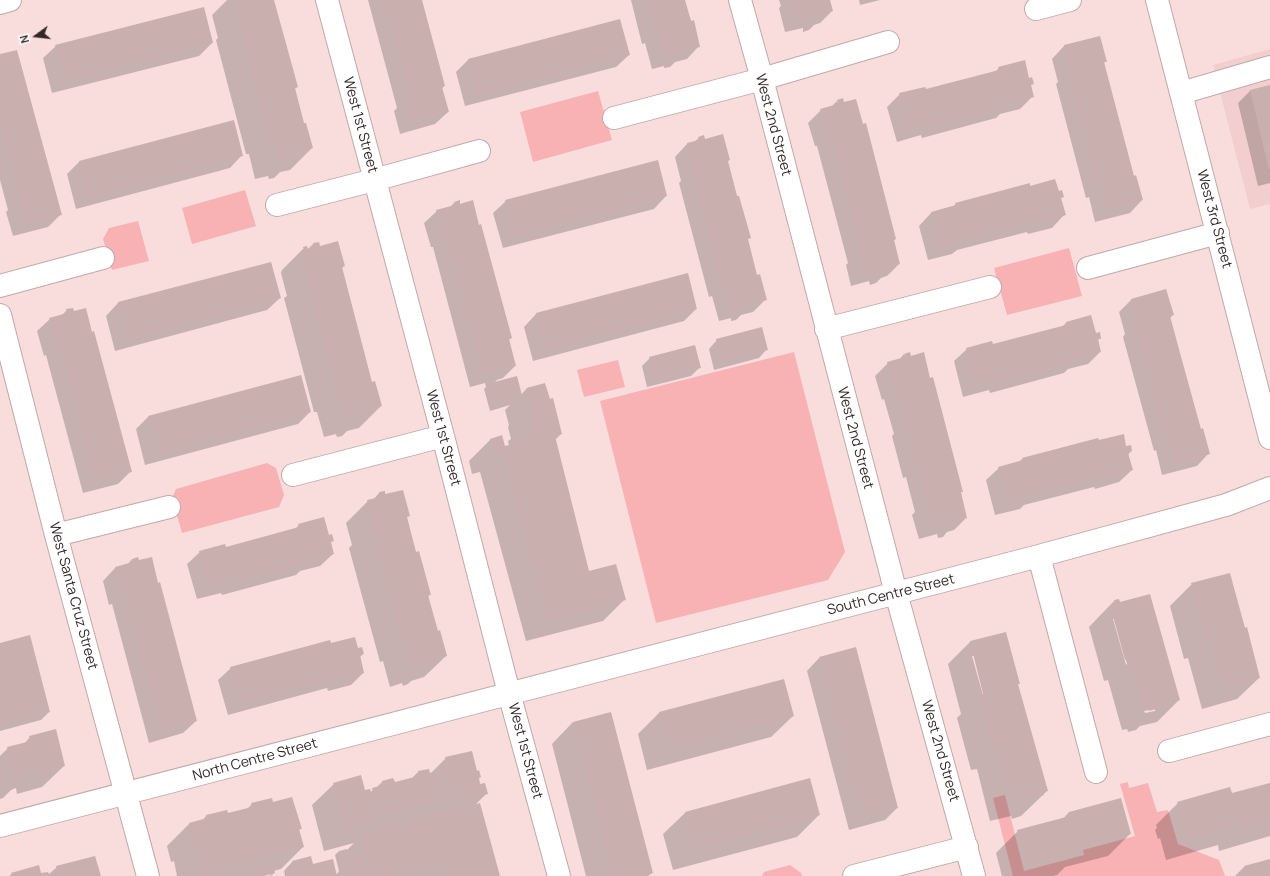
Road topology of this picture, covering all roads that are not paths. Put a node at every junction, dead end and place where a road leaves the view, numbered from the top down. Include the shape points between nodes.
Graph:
1 (10, 0) edge
2 (326, 0) edge
3 (740, 0) edge
4 (1070, 0) edge
5 (1157, 0) edge
6 (0, 3) edge
7 (1036, 9) dead end
8 (888, 42) dead end
9 (1270, 68) edge
10 (762, 79) junction
11 (1181, 93) junction
12 (614, 118) dead end
13 (479, 151) dead end
14 (374, 180) junction
15 (277, 205) dead end
16 (1218, 233) junction
17 (103, 258) dead end
18 (1088, 268) dead end
19 (0, 286) edge
20 (990, 287) dead end
21 (0, 315) edge
22 (826, 329) junction
23 (443, 436) junction
24 (1270, 438) edge
25 (293, 475) dead end
26 (1270, 488) edge
27 (169, 507) dead end
28 (56, 535) junction
29 (1039, 556) junction
30 (896, 593) junction
31 (510, 693) junction
32 (1270, 724) edge
33 (1169, 751) dead end
34 (1096, 772) dead end
35 (125, 793) junction
36 (0, 826) edge
37 (967, 847) junction
38 (148, 876) edge
39 (559, 876) edge
40 (854, 876) edge
41 (974, 876) edge

1 - 6 street
2 - 14 street, West 1st Street
3 - 10 street, West 2nd Street
4 - 7 street
5 - 11 street, West 3rd Street
8 - 10 street
9 - 11 street
10 - 12 street
10 - 22 street, West 2nd Street
11 - 16 street, West 3rd Street
13 - 14 street
14 - 15 street
14 - 23 street, West 1st Street
16 - 18 street
16 - 24 street, West 3rd Street
17 - 19 street
20 - 22 street
21 - 28 street, West Santa Cruz Street
22 - 30 street, West 2nd Street
23 - 25 street
23 - 31 street, West 1st Street
26 - 29 street, South Centre Street via 1226,505
27 - 28 street
28 - 35 street, West Santa Cruz Street
29 - 30 street, South Centre Street
29 - 34 street
30 - 31 street, South Centre Street
30 - 37 street, West 2nd Street
31 - 35 street, North Centre Street
31 - 39 street, West 1st Street
32 - 33 street
35 - 36 street, North Centre Street
35 - 38 street, West Santa Cruz Street
37 - 40 street
37 - 41 street, West 2nd Street

